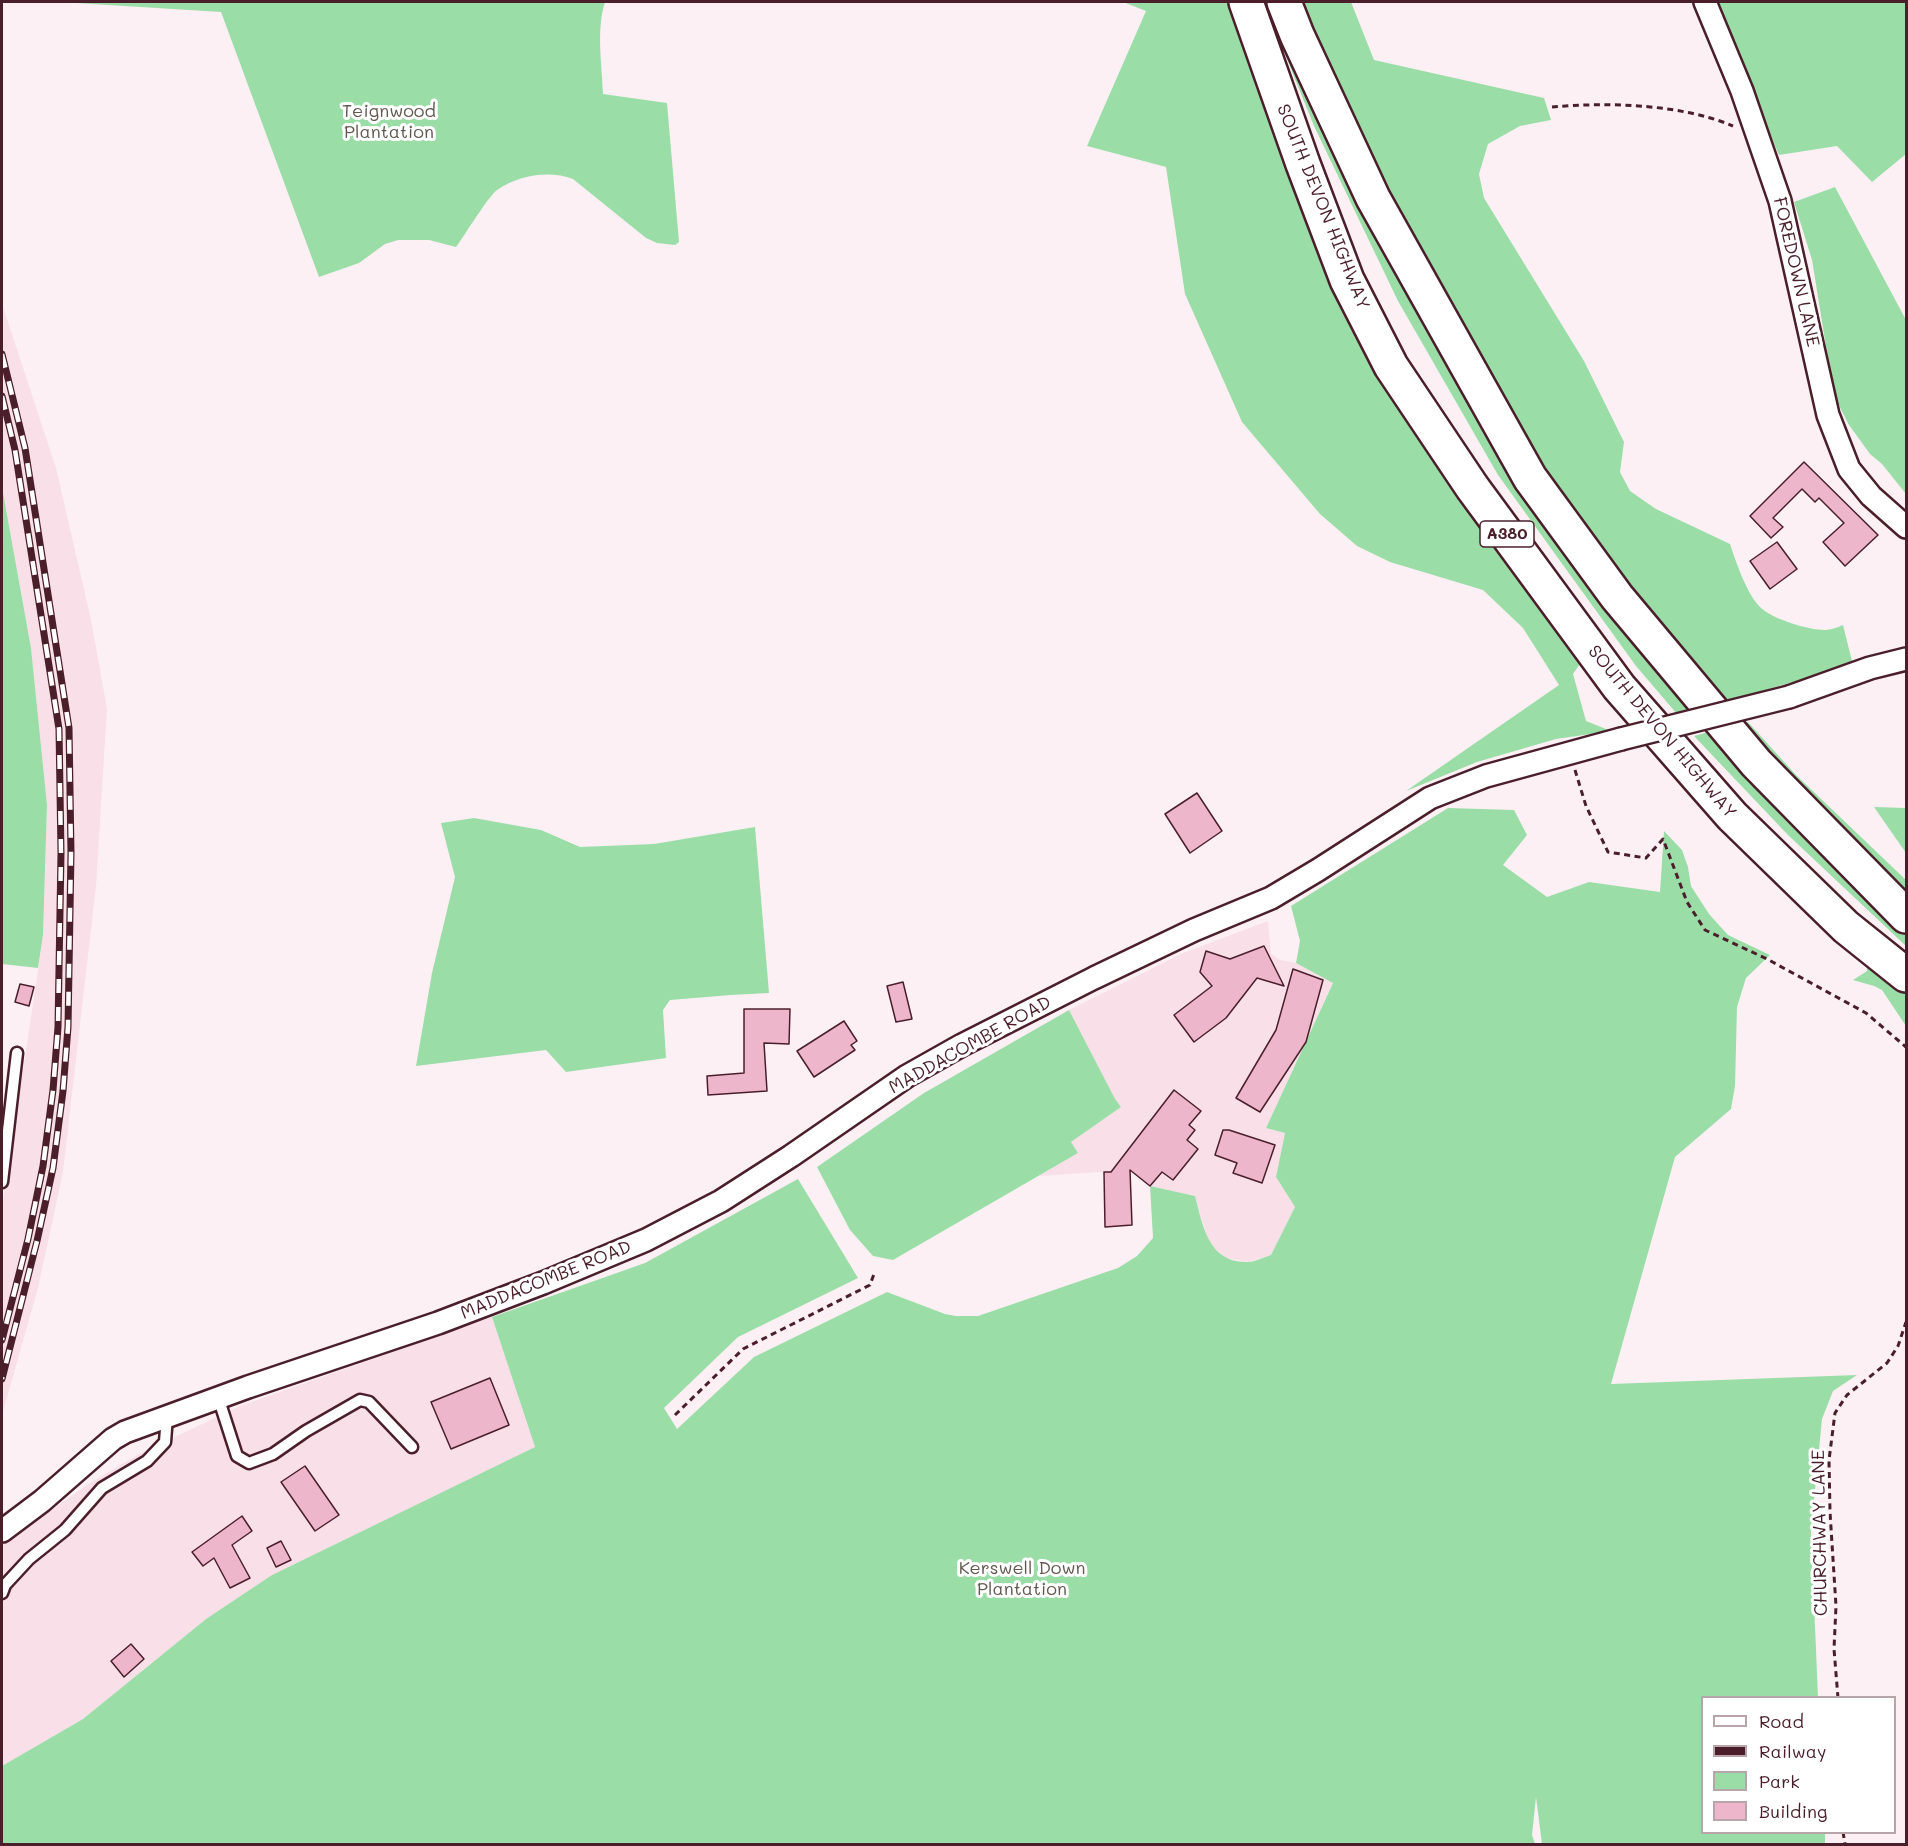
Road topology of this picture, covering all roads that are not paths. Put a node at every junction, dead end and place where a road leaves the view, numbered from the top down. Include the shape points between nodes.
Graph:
1 (1246, 2) edge
2 (1284, 2) edge
3 (1705, 2) edge
4 (1906, 527) edge
5 (1906, 659) edge
6 (1906, 916) edge
7 (1906, 975) edge
8 (16, 1053) dead end
9 (2, 1182) edge
10 (218, 1397) junction
11 (167, 1416) junction
12 (412, 1447) dead end
13 (2, 1531) edge
14 (2, 1593) edge

1 - 7 highway, SOUTH DEVON HIGHWAY / A380 via 1347,280 1391,366 1466,477 1619,687 1724,808 1846,927
2 - 6 highway, A380 via 1373,198 1530,478 1617,597 1755,763
3 - 4 street, FOREDOWN LANE via 1742,91 1780,201 1828,415 1849,470
5 - 10 street, MADDACOMBE ROAD, bridge via 1789,697 1486,776 1430,798 1271,898 1104,973 908,1076 721,1201 646,1240 438,1323
8 - 9 lane
10 - 11 street, MADDACOMBE ROAD
10 - 12 lane via 237,1456 249,1463 273,1454 360,1400 369,1402
11 - 13 street, MADDACOMBE ROAD via 113,1439
11 - 14 lane via 165,1442 147,1461 102,1488 66,1530 29,1559

